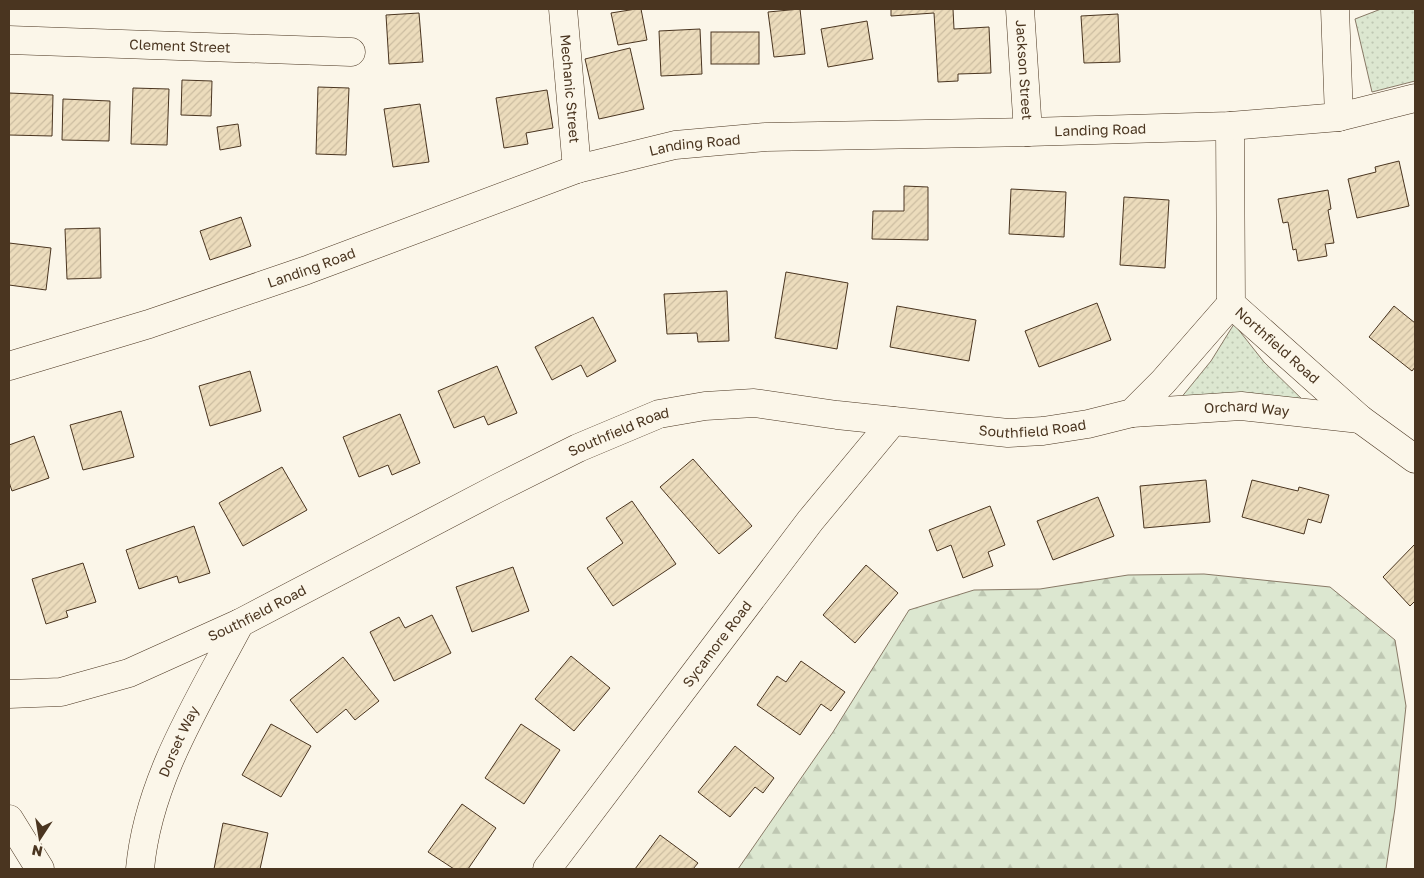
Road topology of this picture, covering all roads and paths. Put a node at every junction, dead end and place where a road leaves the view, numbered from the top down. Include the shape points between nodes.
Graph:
1 (563, 9) edge
2 (1020, 9) edge
3 (1335, 9) edge
4 (9, 40) edge
5 (351, 52) dead end
6 (1415, 98) edge
7 (1340, 117) junction
8 (1230, 126) junction
9 (1028, 132) junction
10 (577, 169) junction
11 (1231, 304) junction
12 (16, 360) edge
13 (1132, 413) junction
14 (1360, 419) junction
15 (893, 421) junction
16 (1415, 459) edge
17 (240, 623) junction
18 (9, 694) edge
19 (9, 820) edge
20 (40, 869) edge
21 (140, 869) edge
22 (547, 869) edge

1 - 10 street, Mechanic Street
2 - 9 street, Jackson Street
3 - 7 street
4 - 5 street, Clement Street
6 - 7 street, Landing Road
7 - 8 street, Landing Road
8 - 9 street, Landing Road
8 - 11 street, Northfield Road
9 - 10 street, Landing Road via 766,137 675,145
10 - 12 street, Landing Road via 149,324
11 - 13 street via 1164,382
11 - 14 street, Northfield Road
13 - 14 street, Orchard Way via 1241,406
13 - 15 street, Southfield Road via 1043,432 1008,432
14 - 16 street, Northfield Road
15 - 17 street, Southfield Road via 754,403 704,406 659,414 537,468
15 - 22 street, Sycamore Road via 810,521
17 - 18 street, Southfield Road via 129,672 61,692
17 - 21 street, Dorset Way via 171,755 151,809
19 - 20 street

